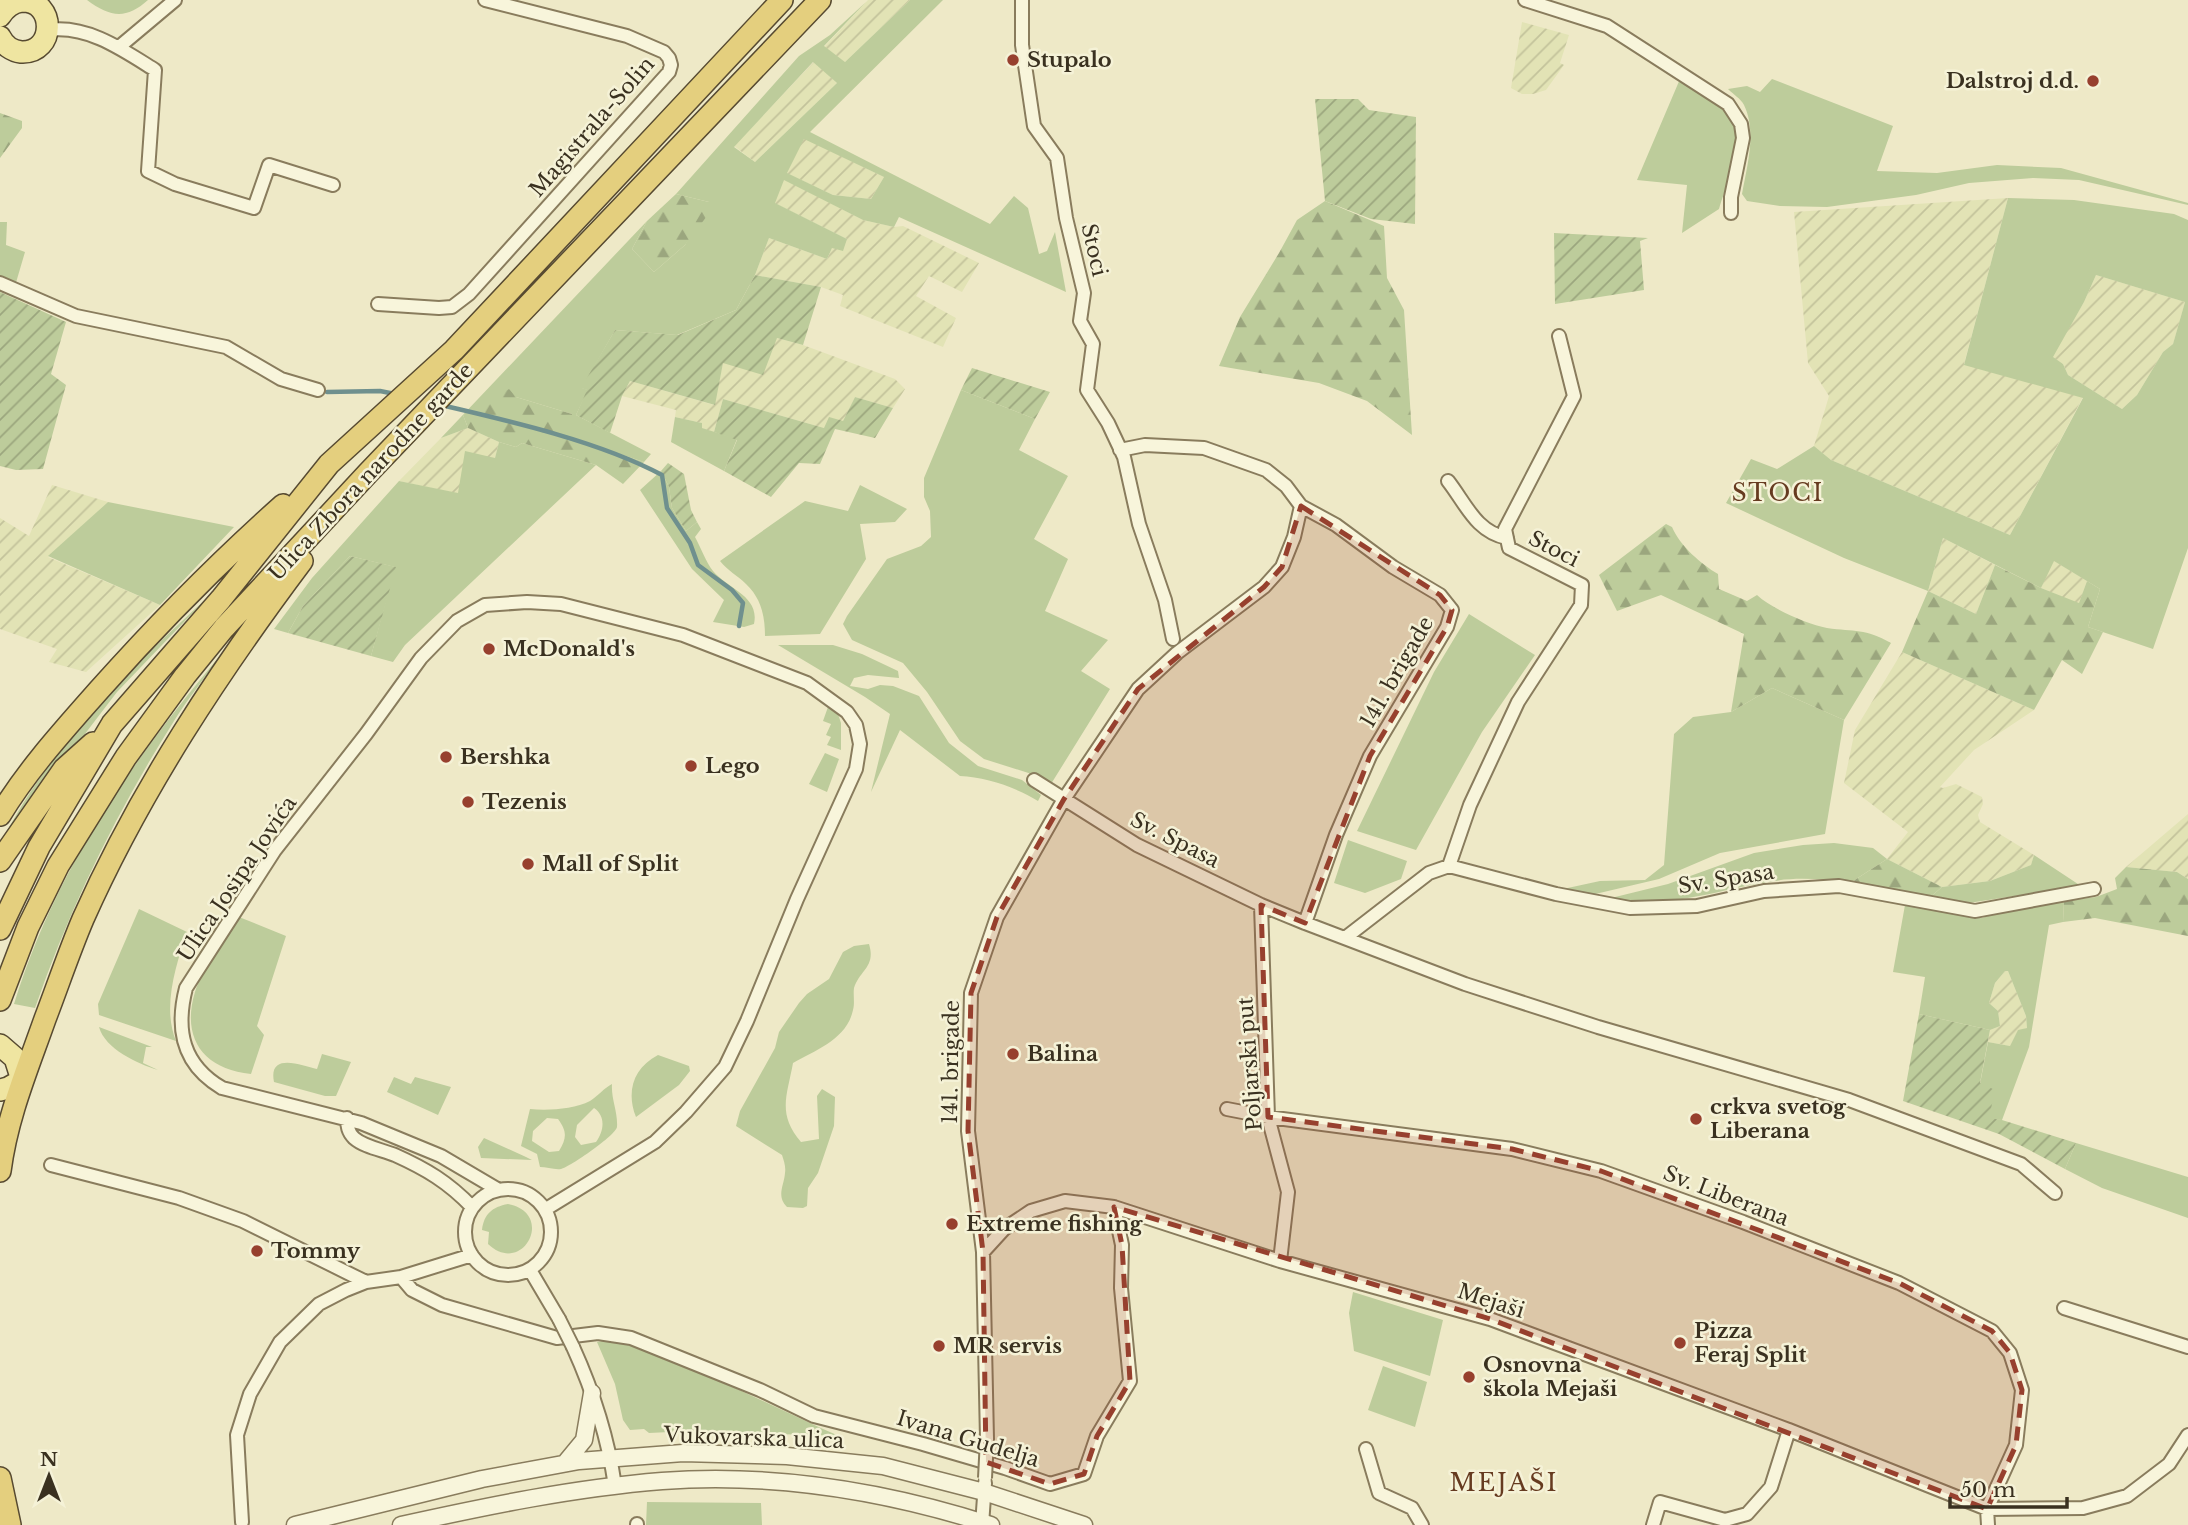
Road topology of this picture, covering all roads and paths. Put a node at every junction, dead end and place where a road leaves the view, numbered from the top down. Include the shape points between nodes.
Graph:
1 (59, 0) edge
2 (175, 0) edge
3 (485, 0) edge
4 (782, 0) edge
5 (820, 0) edge
6 (1022, 0) edge
7 (1525, 0) edge
8 (20, 1) edge
9 (0, 16) edge
10 (48, 26) junction
11 (0, 37) edge
12 (119, 47) junction
13 (34, 50) junction
14 (0, 64) edge
15 (333, 185) dead end
16 (1731, 213) dead end
17 (0, 282) edge
18 (378, 304) dead end
19 (1559, 336) dead end
20 (318, 390) dead end
21 (1120, 450) junction
22 (329, 464) junction
23 (368, 472) junction
24 (1448, 481) dead end
25 (1301, 506) junction
26 (1507, 538) junction
27 (1173, 639) dead end
28 (112, 724) junction
29 (1034, 780) dead end
30 (1064, 799) junction
31 (0, 815) edge
32 (0, 862) edge
33 (1449, 866) junction
34 (2094, 889) dead end
35 (1261, 905) junction
36 (1304, 923) junction
37 (0, 929) edge
38 (1346, 938) junction
39 (0, 1000) edge
40 (0, 1045) edge
41 (22, 1080) junction
42 (0, 1090) edge
43 (1227, 1109) dead end
44 (347, 1118) junction
45 (1268, 1118) junction
46 (51, 1165) dead end
47 (0, 1171) edge
48 (498, 1189) junction
49 (2055, 1193) dead end
50 (472, 1207) junction
51 (1114, 1208) junction
52 (546, 1209) junction
53 (983, 1252) junction
54 (472, 1255) junction
55 (1280, 1261) junction
56 (530, 1270) junction
57 (401, 1277) junction
58 (366, 1282) junction
59 (2064, 1308) dead end
60 (2188, 1347) edge
61 (592, 1393) junction
62 (1789, 1430) junction
63 (2188, 1435) edge
64 (1366, 1449) dead end
65 (611, 1458) junction
66 (565, 1463) junction
67 (0, 1478) edge
68 (985, 1485) junction
69 (615, 1486) junction
70 (1987, 1508) junction
71 (242, 1522) dead end
72 (985, 1524) edge
73 (10, 1525) edge
74 (295, 1525) edge
75 (401, 1525) edge
76 (1083, 1525) edge
77 (1422, 1525) edge
78 (1653, 1525) edge
79 (1988, 1525) edge

1 - 10 main road
2 - 12 street
3 - 18 street, Magistrala-Solin via 627,36 664,52 671,65 669,72 469,294 452,307
4 - 22 highway, Ulica Zbora narodne garde via 454,350
5 - 23 highway, Ulica Zbora narodne garde
6 - 21 street, Stoci via 1022,46 1034,125 1057,158 1084,293 1080,321 1093,344 1087,390
7 - 16 street via 1608,26 1728,104 1741,124 1743,138
8 - 9 main road
8 - 10 main road via 34,4 46,14
10 - 12 street via 75,30
10 - 13 main road via 41,45
11 - 13 main road via 16,51
12 - 15 street via 155,70 148,171 254,208 269,165
13 - 14 main road
17 - 20 street via 76,316 226,347 281,379
19 - 26 street, Stoci via 1574,396 1505,529
21 - 25 street, 141. brigade via 1145,445 1204,448 1266,470
21 - 27 street
22 - 28 highway, Ulica Zbora narodne garde via 221,600
22 - 31 highway via 230,552 133,652 45,750
23 - 39 highway, Ulica Zbora narodne garde via 224,628 150,722 58,866
23 - 41 highway via 202,701 136,813 84,918
24 - 26 street via 1478,524
25 - 30 street, 141. brigade via 1282,567 1264,587 1138,689
25 - 36 street, 141. brigade via 1440,595 1452,610 1447,627 1370,756
26 - 33 street, Stoci via 1509,548 1582,585 1581,605 1518,702 1470,805
28 - 32 highway via 64,769
28 - 37 highway, Ulica Zbora narodne garde via 40,847
29 - 30 street, Sv. Spasa
30 - 35 street, Sv. Spasa via 1137,845
30 - 53 street, 141. brigade via 997,917 971,993 968,1131
33 - 34 street, Sv. Spasa via 1630,908 1697,906 1764,891 1839,886 1975,911
33 - 38 street via 1429,873
35 - 36 street, Sv. Spasa
35 - 45 street, Poljarski put
36 - 38 street, Sv. Spasa
38 - 49 street, Sv. Spasa via 1478,989 1849,1100 2021,1164
40 - 41 main road via 15,1058
41 - 42 main road
41 - 47 highway via 7,1127
43 - 45 street, Sv. Liberana
44 - 48 street via 441,1156
44 - 50 street via 355,1140 434,1175 453,1186
44 - 52 street, Ulica Josipa Jovića via 222,1088 210,1081 186,1048 180,1024 186,988 275,850 421,658 457,621 485,606 561,604 683,635 807,683 847,712 856,725 860,744 856,769 725,1067 654,1142
45 - 55 street, Poljarski put via 1288,1192
45 - 70 street, Sv. Liberana via 1513,1149 1601,1171 1899,1283 1992,1331 2010,1353 2022,1390 2016,1446
46 - 58 street via 178,1198 243,1221
48 - 50 street
48 - 52 street via 525,1191
50 - 54 street via 465,1231
51 - 53 street, Mejaši via 1065,1201 1031,1211 1004,1229
51 - 55 street, Mejaši
51 - 57 street, Ivana Gudelja via 1122,1245 1121,1288 1130,1381 1097,1436 1084,1474 1050,1484 814,1416 631,1338 598,1333 557,1338 442,1305 412,1290
52 - 56 street via 552,1236 541,1261
53 - 68 street, 141. brigade, bridge
54 - 56 street via 492,1272 504,1275
54 - 57 street
55 - 62 street, Mejaši via 1490,1319
56 - 61 street, bridge via 559,1319
57 - 58 street
58 - 71 street via 319,1304 280,1342 250,1394 237,1435
59 - 60 street
61 - 65 street
61 - 66 street via 584,1440
62 - 70 street, Mejaši
62 - 78 street via 1771,1487 1747,1514 1725,1520 1660,1502
63 - 70 street via 2169,1465 2127,1496 2083,1508
64 - 77 street via 1379,1493 1412,1507
65 - 66 street, Vukovarska ulica
65 - 68 street, Vukovarska ulica via 683,1452 787,1456 883,1466
65 - 69 street
66 - 74 street, Vukovarska ulica
67 - 73 highway
68 - 72 street, 141. brigade
68 - 76 street, Vukovarska ulica
69 - 72 street, Vukovarska ulica via 743,1480 824,1486 888,1496
69 - 75 street, Vukovarska ulica
70 - 79 street, Sv. Liberana

